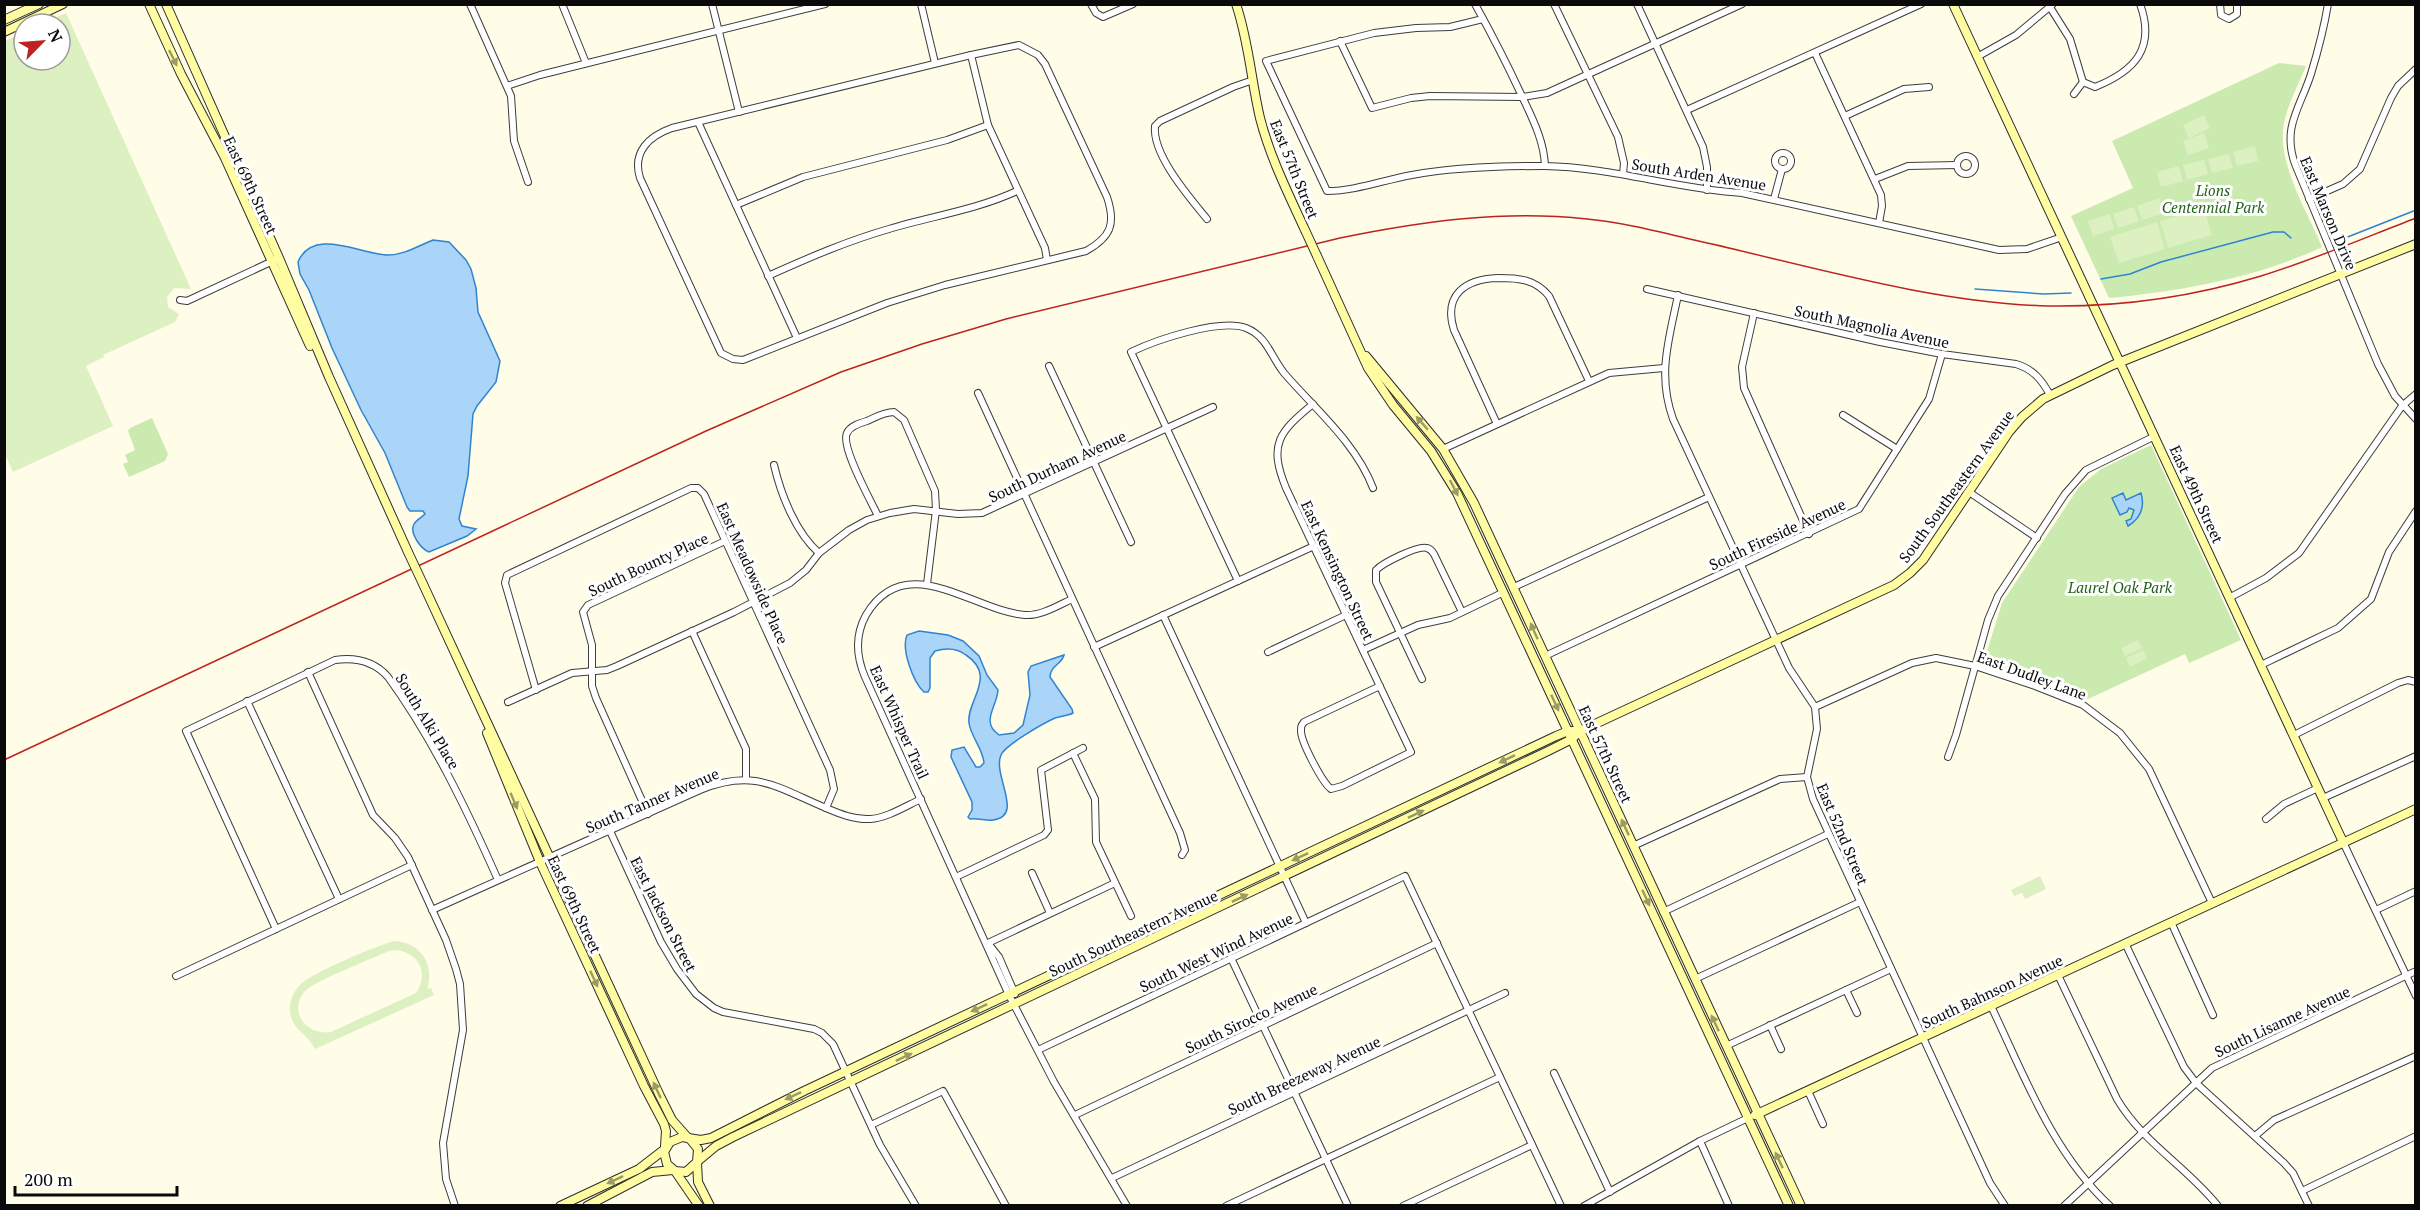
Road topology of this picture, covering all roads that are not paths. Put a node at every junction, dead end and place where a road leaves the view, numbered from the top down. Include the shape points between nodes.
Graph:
1 (39, 4) edge
2 (63, 4) edge
3 (149, 4) edge
4 (166, 4) edge
5 (470, 4) edge
6 (562, 4) edge
7 (712, 4) edge
8 (825, 4) edge
9 (921, 4) edge
10 (1090, 4) edge
11 (1133, 4) edge
12 (1236, 4) edge
13 (1475, 4) edge
14 (1554, 4) edge
15 (1637, 4) edge
16 (1742, 4) edge
17 (1922, 4) edge
18 (1953, 4) edge
19 (2140, 4) edge
20 (2220, 4) edge
21 (2236, 4) edge
22 (2328, 4) edge
23 (2051, 5) edge
24 (1726, 8) edge
25 (1483, 19) junction
26 (4, 20) edge
27 (718, 31) junction
28 (4, 32) edge
29 (1340, 41) junction
30 (1655, 44) junction
31 (1815, 53) junction
32 (971, 55) junction
33 (1977, 57) junction
34 (586, 63) junction
35 (935, 63) junction
36 (2415, 69) edge
37 (1588, 75) junction
38 (1253, 80) junction
39 (2083, 82) junction
40 (507, 86) junction
41 (1929, 87) dead end
42 (2074, 94) dead end
43 (1522, 97) junction
44 (1687, 110) junction
45 (739, 112) junction
46 (1845, 116) junction
47 (698, 122) junction
48 (988, 125) junction
49 (1958, 165) dead end
50 (1545, 166) junction
51 (1782, 169) dead end
52 (1623, 174) junction
53 (1875, 179) junction
54 (528, 182) dead end
55 (1707, 190) junction
56 (1017, 191) junction
57 (1327, 191) joint
58 (1774, 199) junction
59 (2309, 199) junction
60 (736, 205) junction
61 (1207, 219) dead end
62 (1879, 223) junction
63 (2062, 237) junction
64 (2415, 244) edge
65 (276, 260) junction
66 (1047, 260) junction
67 (2341, 274) junction
68 (768, 276) junction
69 (1647, 289) dead end
70 (1678, 295) junction
71 (180, 300) dead end
72 (1754, 313) junction
73 (1354, 335) junction
74 (797, 338) junction
75 (1942, 354) junction
76 (2120, 362) junction
77 (1049, 366) dead end
78 (1664, 368) junction
79 (1589, 381) junction
80 (978, 393) dead end
81 (2415, 394) edge
82 (2050, 395) junction
83 (1312, 404) junction
84 (2402, 406) junction
85 (1213, 407) dead end
86 (1843, 415) dead end
87 (2415, 419) edge
88 (1497, 424) junction
89 (1166, 429) junction
90 (2155, 436) junction
91 (1443, 449) junction
92 (1897, 449) junction
93 (1094, 462) junction
94 (774, 465) dead end
95 (1373, 488) dead end
96 (1969, 492) junction
97 (1024, 494) junction
98 (1709, 497) junction
99 (936, 510) junction
100 (2415, 511) edge
101 (878, 516) junction
102 (1474, 528) junction
103 (1809, 534) junction
104 (2037, 538) junction
105 (725, 541) junction
106 (1131, 542) dead end
107 (1314, 546) junction
108 (819, 553) junction
109 (1741, 565) junction
110 (1238, 580) junction
111 (927, 584) junction
112 (1514, 587) junction
113 (1504, 592) junction
114 (2229, 598) junction
115 (1072, 599) junction
116 (753, 601) junction
117 (1462, 612) junction
118 (1163, 615) junction
119 (1346, 615) junction
120 (692, 631) junction
121 (1400, 633) junction
122 (1775, 640) junction
123 (1094, 647) junction
124 (1363, 650) junction
125 (1268, 652) dead end
126 (1545, 656) junction
127 (2261, 665) junction
128 (1975, 666) junction
129 (461, 669) junction
130 (308, 672) junction
131 (592, 672) junction
132 (1422, 679) dead end
133 (2415, 682) edge
134 (1380, 686) junction
135 (536, 690) junction
136 (247, 701) junction
137 (508, 702) dead end
138 (1815, 707) junction
139 (1568, 730) junction
140 (1580, 731) junction
141 (2294, 735) junction
142 (1572, 740) junction
143 (1083, 748) dead end
144 (1073, 753) junction
145 (2415, 756) edge
146 (1948, 757) dead end
147 (1807, 777) junction
148 (746, 778) junction
149 (2318, 788) junction
150 (2323, 798) junction
151 (921, 799) junction
152 (826, 808) junction
153 (2415, 808) edge
154 (648, 813) junction
155 (2266, 819) dead end
156 (610, 831) junction
157 (1828, 834) junction
158 (2343, 842) junction
159 (1633, 846) junction
160 (1182, 855) dead end
161 (550, 857) junction
162 (540, 862) junction
163 (412, 865) junction
164 (1279, 867) junction
165 (1032, 873) dead end
166 (956, 877) junction
167 (1284, 877) junction
168 (498, 880) junction
169 (1115, 882) junction
170 (2415, 891) edge
171 (339, 899) junction
172 (1860, 902) junction
173 (2212, 903) junction
174 (432, 910) junction
175 (2376, 910) junction
176 (1663, 912) junction
177 (1050, 913) junction
178 (1131, 916) dead end
179 (2171, 922) junction
180 (1305, 923) junction
181 (276, 929) junction
182 (988, 943) junction
183 (2125, 943) junction
184 (1437, 944) junction
185 (1231, 958) junction
186 (1891, 969) junction
187 (2415, 971) edge
188 (2058, 975) junction
189 (176, 976) dead end
190 (2406, 976) junction
191 (1695, 979) junction
192 (1846, 990) junction
193 (1012, 993) junction
194 (1506, 993) dead end
195 (2415, 996) edge
196 (1016, 1004) junction
197 (1991, 1006) junction
198 (1469, 1010) junction
199 (1857, 1013) dead end
200 (2213, 1015) dead end
201 (1770, 1025) junction
202 (1263, 1026) junction
203 (1923, 1037) junction
204 (1726, 1046) junction
205 (1781, 1048) dead end
206 (1038, 1050) junction
207 (2415, 1056) edge
208 (846, 1072) junction
209 (1554, 1073) dead end
210 (1500, 1077) junction
211 (851, 1082) junction
212 (2196, 1083) junction
213 (1808, 1091) junction
214 (1294, 1093) junction
215 (1757, 1114) junction
216 (1075, 1115) junction
217 (1748, 1118) junction
218 (1823, 1124) dead end
219 (871, 1125) junction
220 (2142, 1133) junction
221 (2254, 1136) junction
222 (2415, 1136) edge
223 (689, 1139) junction
224 (1700, 1141) junction
225 (1532, 1144) junction
226 (665, 1149) junction
227 (1326, 1159) junction
228 (698, 1162) junction
229 (674, 1171) junction
230 (1112, 1178) junction
231 (2088, 1183) junction
232 (2302, 1191) junction
233 (1610, 1192) junction
234 (455, 1206) edge
235 (560, 1206) edge
236 (586, 1206) edge
237 (699, 1206) edge
238 (710, 1206) edge
239 (916, 1206) edge
240 (1006, 1206) edge
241 (1127, 1206) edge
242 (1226, 1206) edge
243 (1348, 1206) edge
244 (1403, 1206) edge
245 (1561, 1206) edge
246 (1584, 1206) edge
247 (1729, 1206) edge
248 (1789, 1206) edge
249 (1800, 1206) edge
250 (2005, 1206) edge
251 (2064, 1206) edge
252 (2110, 1206) edge
253 (2218, 1206) edge
254 (2309, 1206) edge

1 - 26 main road
2 - 28 main road
3 -> 65 main road, East 69th Street
4 - 65 main road, East 69th Street
5 - 40 street
6 - 34 street
7 - 27 street
8 - 27 street
9 - 35 street
10 - 11 street via 1103,17
12 - 38 main road, East 57th Street
13 - 25 street
14 - 37 street
15 - 30 street
16 - 24 street
17 - 31 street
18 - 33 main road, East 49th Street
19 - 39 street via 2145,40 2138,60 2103,84 2090,87
20 - 21 street via 2221,15 2229,19 2237,14
22 - 59 street, East Marson Drive via 2311,74 2290,130 2292,157
23 - 33 street via 2016,35
23 - 39 street via 2070,39
24 - 30 street
25 - 29 street
25 - 43 street
27 - 34 street
27 - 45 street
29 - 43 street via 1372,108 1430,96
29 - 57 street, East 57th Street via 1266,61
30 - 37 street
30 - 44 street
31 - 44 street
31 - 46 street
32 - 35 street
32 - 48 street
32 - 66 street via 1011,45 1038,55 1107,197 1112,221 1104,239 1086,251
33 - 63 main road, East 49th Street
34 - 40 street
35 - 45 street
36 - 59 street via 2391,98 2360,169 2343,184
37 - 43 street via 1547,93
37 - 52 street via 1623,149
38 - 61 street via 1155,126 1155,139 1176,181
38 - 73 main road, East 57th Street, bridge via 1269,147
39 - 42 street
40 - 54 street via 513,106 514,141
41 - 46 street via 1904,89
43 - 50 street via 1540,137
44 - 55 street via 1706,156
45 - 47 street
46 - 53 street
47 - 60 street
47 - 74 street via 659,133 642,148 637,164 717,347 733,359 750,358
48 - 56 street
48 - 60 street via 946,140 802,177
49 - 53 street via 1908,166
50 - 52 street, South Arden Avenue
50 - 57 street, South Arden Avenue via 1434,171
51 - 58 street
52 - 55 street, South Arden Avenue
53 - 62 street via 1882,206
55 - 58 street, South Arden Avenue
56 - 66 street
56 - 68 street via 984,205 842,244
58 - 62 street, South Arden Avenue
59 - 67 street, East Marson Drive
60 - 68 street
62 - 63 street, South Arden Avenue via 1999,250 2019,251
63 - 76 main road, East 49th Street
64 - 67 main road, South Southeastern Avenue
65 - 71 street via 187,301
65 - 129 main road, East 69th Street, bridge via 310,346 329,377
66 - 74 street via 887,303
67 - 76 main road, South Southeastern Avenue
67 - 84 street, East Marson Drive via 2378,364
68 - 74 street
69 - 70 street, South Magnolia Avenue
70 - 72 street, South Magnolia Avenue
70 - 78 street
72 - 75 street, South Magnolia Avenue
72 - 103 street via 1742,367 1744,388
91 -> 73 main road, East 57th Street via 1376,369
73 -> 102 main road, East 57th Street via 1374,379 1441,465
75 - 82 street, South Magnolia Avenue via 2025,366 2036,374
75 - 92 street, South Fireside Avenue via 1929,399
76 - 82 main road, South Southeastern Avenue
76 - 90 main road, East 49th Street
77 - 93 street
78 - 79 street via 1619,371
78 - 98 street via 1670,412
79 - 88 street
79 - 88 street via 1549,296 1540,287 1519,278 1472,282 1457,294 1450,318
80 - 97 street
81 - 84 street
82 - 96 main road, South Southeastern Avenue via 2017,423
83 - 89 street via 1282,371 1265,342 1246,328 1222,325 1159,340 1131,352
83 - 95 street via 1361,463
83 - 107 street, East Kensington Street via 1288,424 1281,436 1278,456 1282,477
84 - 87 street, East Marson Drive
84 - 114 street via 2298,553 2266,578
85 - 89 street, South Durham Avenue
86 - 92 street
88 - 91 street
89 - 93 street, South Durham Avenue
89 - 110 street
90 - 104 street via 2086,470 2065,494
90 - 114 main road, East 49th Street
91 - 112 main road, East 57th Street
92 - 103 street, South Fireside Avenue via 1858,509
93 - 97 street, South Durham Avenue
93 - 106 street
94 - 108 street via 806,542
96 - 104 street
96 - 122 main road, South Southeastern Avenue via 1923,560 1905,578
97 - 99 street, South Durham Avenue via 982,513
97 - 115 street
98 - 109 street
98 - 112 street
99 - 101 street, South Durham Avenue via 903,510
99 - 101 street via 932,483 904,420 898,413 888,412 851,428 846,438
99 - 111 street
100 - 127 street via 2395,540 2371,599 2338,628
101 - 108 street, South Durham Avenue via 849,530
102 - 112 main road via 1506,582
102 - 113 main road, East 57th Street
103 - 109 street, South Fireside Avenue
104 - 128 street via 1998,596
105 - 116 street, East Meadowside Place
105 - 131 street, South Bounty Place via 584,608 592,645
105 - 135 street, East Meadowside Place via 704,494 694,488 507,575 505,583
107 - 110 street
107 - 119 street, East Kensington Street
108 - 116 street, South Durham Avenue via 790,583
109 - 122 street
109 - 126 street, South Fireside Avenue
110 - 118 street
111 - 115 street, East Whisper Trail via 1022,615 1040,614
111 - 151 street, East Whisper Trail via 905,586 881,598 864,620 858,642 861,667
126 -> 112 main road, East 57th Street
113 - 117 street
113 -> 139 main road, East 57th Street
114 - 127 main road, East 49th Street
115 - 123 street
116 - 120 street, South Durham Avenue
116 - 152 street, East Meadowside Place via 830,770 834,789
117 - 121 street
117 - 121 street via 1432,551 1419,548 1381,565 1375,572
118 - 123 street
118 - 164 street
119 - 124 street, East Kensington Street
119 - 125 street
120 - 131 street, South Durham Avenue via 617,666
120 - 148 street via 746,749
121 - 124 street
121 - 132 street
122 - 138 street via 1795,680
122 - 140 main road, South Southeastern Avenue
123 - 160 street via 1180,833 1185,850
124 - 134 street, East Kensington Street
126 - 140 main road, East 57th Street
127 - 141 main road, East 49th Street
128 - 138 street, East Dudley Lane via 1941,658 1918,661
128 - 146 street
128 - 173 street, East Dudley Lane via 2075,702 2120,733 2149,769
129 - 161 main road, East 69th Street
129 -> 162 main road, East 69th Street
130 - 136 street, South Alki Place
130 - 163 street via 373,815 400,844
130 - 168 street, South Alki Place via 335,660 350,659 368,662 382,670 445,769
131 - 135 street, South Durham Avenue via 572,673
131 - 154 street, South Bounty Place via 596,698
133 - 141 street via 2398,683
134 - 134 street, East Kensington Street via 1411,752 1330,789 1323,783 1300,730 1304,722
135 - 137 street, South Durham Avenue
136 - 171 street
136 - 181 street, South Alki Place via 186,731
138 - 147 street, East 52nd Street via 1818,729
139 - 140 main road, South Southeastern Avenue
139 - 142 main road, East 57th Street
139 -> 164 main road, South Southeastern Avenue
140 - 142 main road, South Southeastern Avenue
159 -> 140 main road, East 57th Street
141 - 149 main road, East 49th Street
167 -> 142 main road, South Southeastern Avenue
142 -> 217 main road, East 57th Street
143 - 144 street
144 - 166 street via 1041,770 1048,830 1044,835
144 - 169 street via 1095,799 1096,842
145 - 150 street
147 - 157 street, East 52nd Street
147 - 159 street via 1780,779
148 - 152 street, South Tanner Avenue
148 - 154 street, South Tanner Avenue via 711,785
149 - 150 main road, East 49th Street
149 - 155 street via 2284,804
150 - 158 main road, East 49th Street
151 - 152 street, South Tanner Avenue via 870,819 844,816
151 - 166 street, East Whisper Trail
153 - 158 main road, South Bahnson Avenue
154 - 156 street, South Tanner Avenue
156 - 161 street, South Tanner Avenue
156 - 208 street, East Jackson Street via 661,942 686,984 723,1012 822,1033
157 - 172 street, East 52nd Street
157 - 176 street
158 - 173 main road, South Bahnson Avenue
158 - 175 street, East 49th Street
159 - 176 main road, East 57th Street
161 - 162 street, South Tanner Avenue
223 -> 161 main road, East 69th Street via 667,1111
162 - 168 street, South Tanner Avenue
162 -> 226 main road, East 69th Street via 664,1124
163 - 171 street
163 - 174 street
164 - 167 street
164 - 193 main road, South Southeastern Avenue
165 - 177 street
166 - 182 street, East Whisper Trail
167 - 180 street
196 -> 167 main road, South Southeastern Avenue
168 - 174 street, South Tanner Avenue
169 - 177 street
169 - 178 street
170 - 175 street
171 - 181 street
172 - 186 street, East 52nd Street
172 - 191 street
173 - 179 main road, South Bahnson Avenue
174 - 234 street via 456,969 462,998 464,1030 443,1143 446,1179
175 - 190 street, East 49th Street
176 - 191 main road, East 57th Street
177 - 182 street
179 - 183 main road, South Bahnson Avenue
179 - 200 street
180 - 184 street, South West Wind Avenue via 1405,876
180 - 185 street, South West Wind Avenue
181 - 189 street
182 - 193 street, East Whisper Trail via 999,957
183 - 188 main road, South Bahnson Avenue
183 - 212 street via 2178,1056
184 - 198 street
184 - 202 street, South Sirocco Avenue
185 - 202 street
185 - 206 street, South West Wind Avenue
186 - 192 street
186 - 203 street, East 52nd Street
187 - 190 street, South Lisanne Avenue
188 - 197 main road, South Bahnson Avenue
188 - 220 street via 2117,1099
190 - 195 street, East 49th Street
190 - 212 street, South Lisanne Avenue via 2219,1064
204 -> 191 main road, East 57th Street
192 - 199 street
192 - 201 street
193 - 196 street, East Whisper Trail
193 -> 208 main road, South Southeastern Avenue
194 - 198 street, South Breezeway Avenue
196 - 206 street
211 -> 196 main road, South Southeastern Avenue
197 - 203 main road, South Bahnson Avenue
197 - 231 street via 2050,1128
198 - 210 street
198 - 214 street, South Breezeway Avenue
201 - 204 street
201 - 205 street
202 - 214 street
202 - 216 street, South Sirocco Avenue
203 - 213 main road, South Bahnson Avenue
203 - 250 street, East 52nd Street via 1990,1183
204 - 215 main road, East 57th Street
206 - 216 street
207 - 221 street via 2274,1120
208 - 211 street, East Jackson Street
208 -> 223 main road, South Southeastern Avenue via 711,1138
209 - 233 street
210 - 225 street
210 - 227 street
211 - 219 street, East Jackson Street
211 - 228 main road, South Southeastern Avenue via 733,1137
212 - 220 street, South Lisanne Avenue
212 - 221 street
213 - 215 main road, South Bahnson Avenue
213 - 218 street
214 - 227 street
214 - 230 street, South Breezeway Avenue
215 - 217 main road, South Bahnson Avenue
249 -> 215 main road, East 57th Street
216 - 230 street
217 - 224 street, South Bahnson Avenue
217 - 248 main road, East 57th Street
219 - 239 street, East Jackson Street
219 - 240 street via 943,1091
220 - 231 street, South Lisanne Avenue
220 - 253 street
221 - 232 street via 2293,1173
222 - 232 street
223 - 226 main road via 674,1139
223 - 228 main road via 698,1149
224 - 233 street, South Bahnson Avenue
224 - 247 street
225 - 244 street
225 - 245 street
226 - 229 main road via 665,1161
226 -> 235 main road via 639,1168
227 - 242 street
227 - 243 street
228 - 229 main road via 686,1172
228 - 238 main road via 698,1182
229 - 236 main road via 652,1172
229 - 237 main road
230 - 241 street
231 - 251 street, South Lisanne Avenue
231 - 252 street
232 - 254 street
233 - 246 street, South Bahnson Avenue

